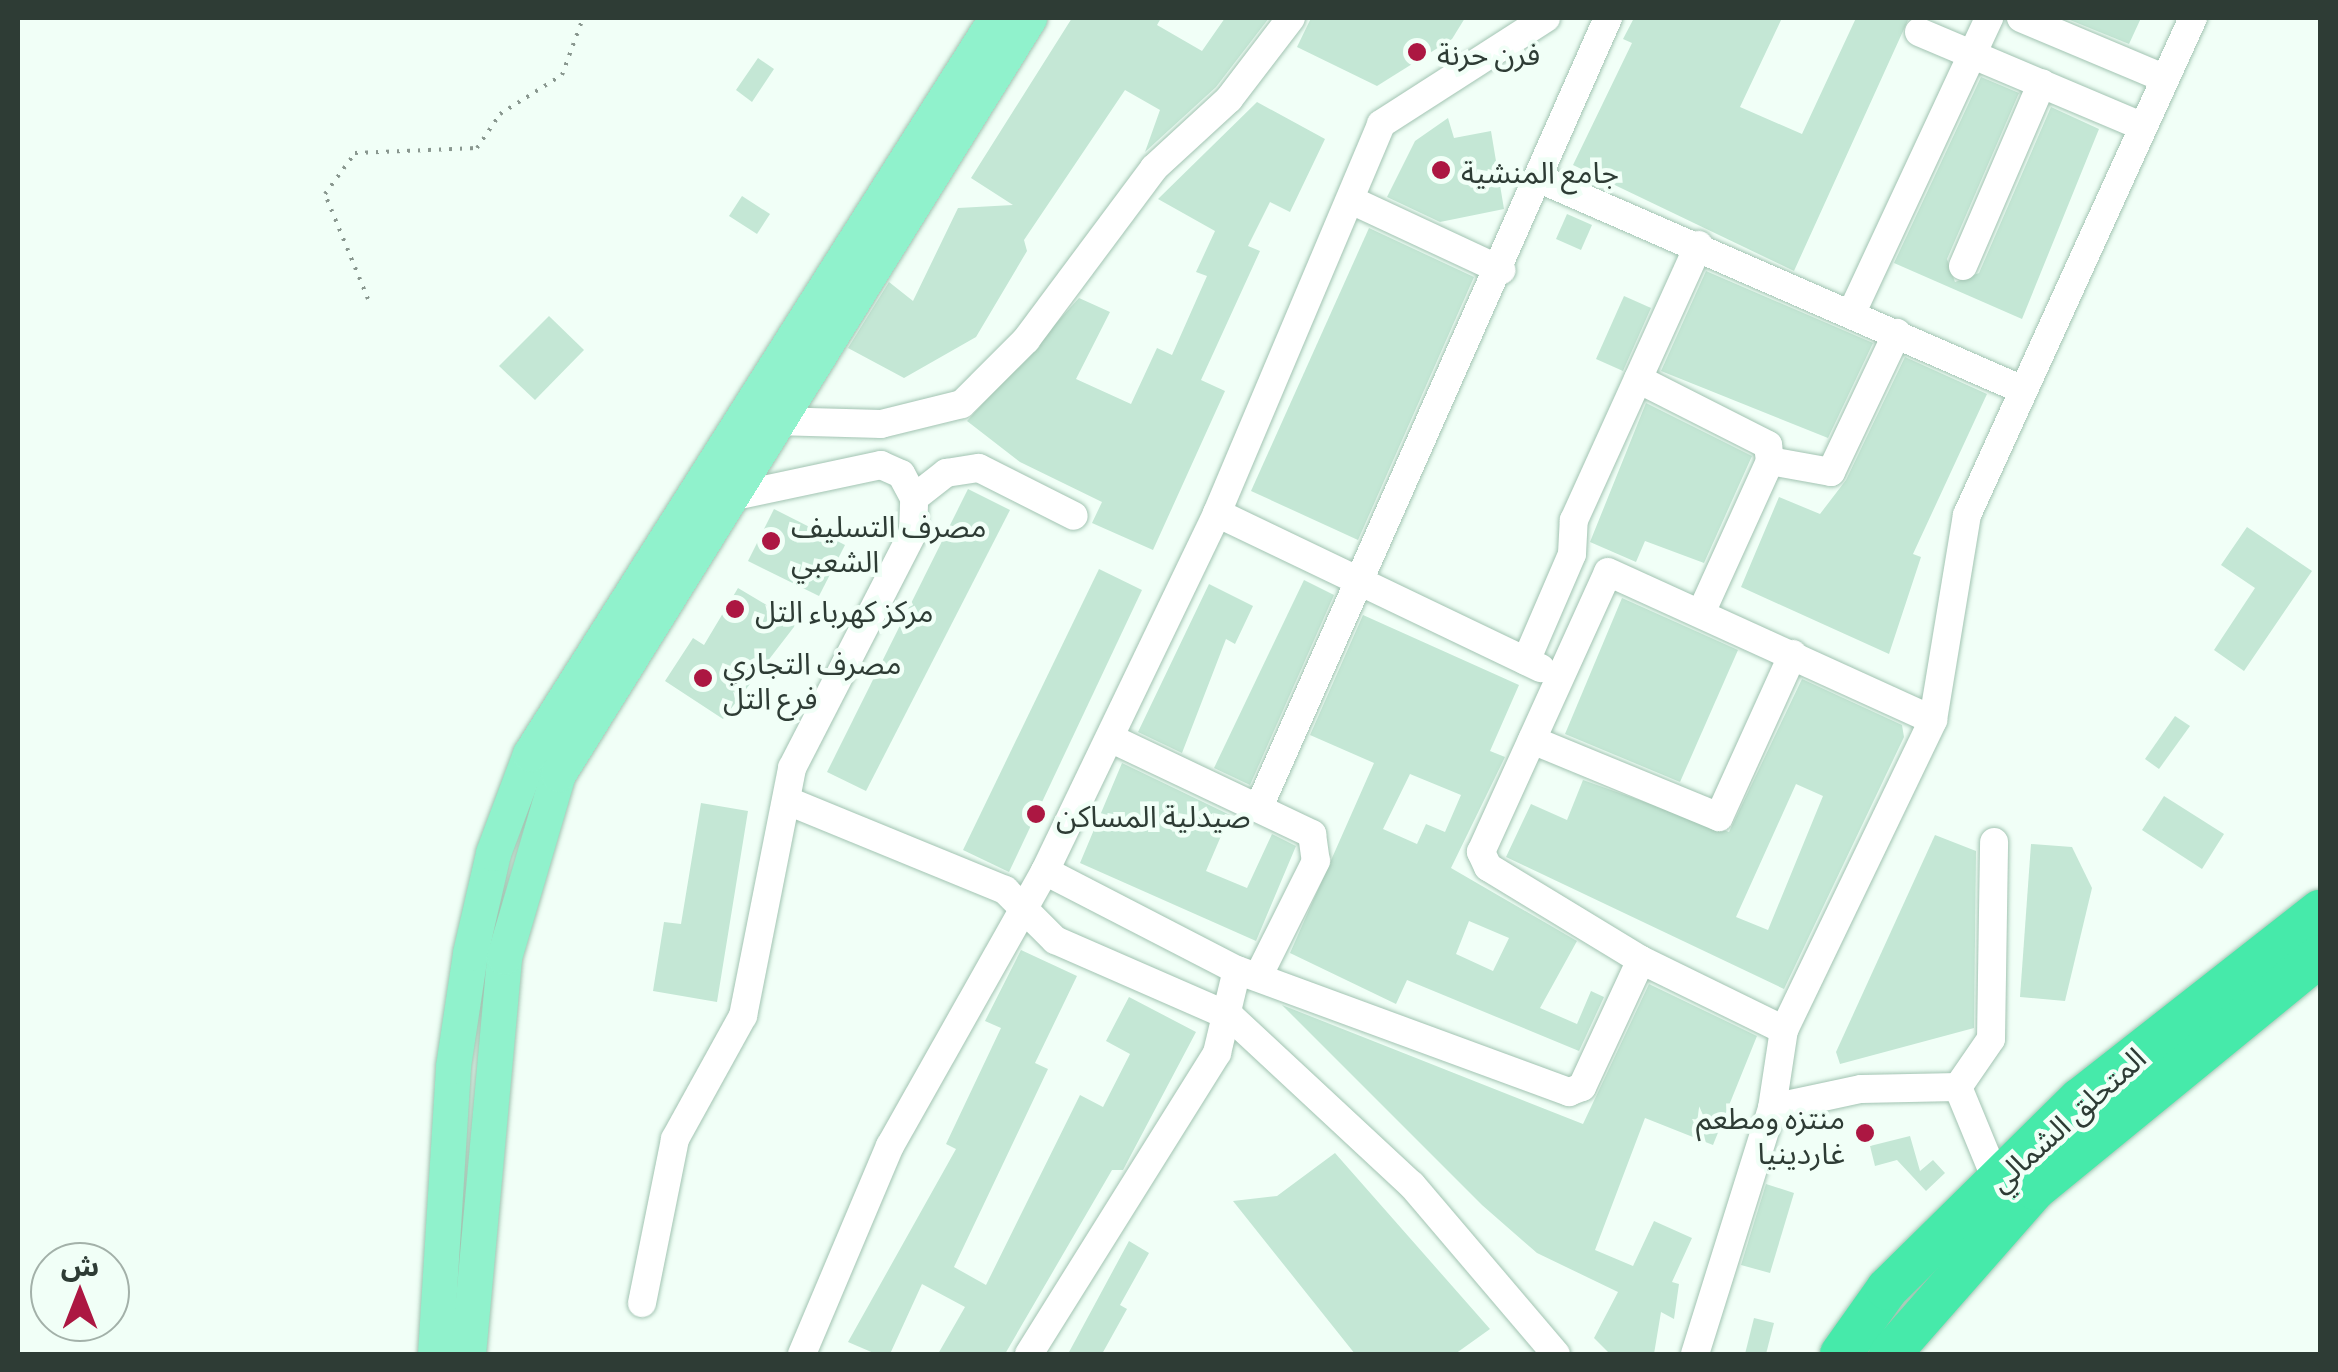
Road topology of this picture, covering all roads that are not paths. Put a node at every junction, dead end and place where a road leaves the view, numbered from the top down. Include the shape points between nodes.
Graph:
1 (996, 18) edge
2 (1029, 18) edge
3 (1291, 18) edge
4 (1546, 18) edge
5 (1608, 18) edge
6 (1989, 18) edge
7 (2021, 18) edge
8 (2193, 18) edge
9 (1919, 32) dead end
10 (1972, 55) junction
11 (2164, 78) junction
12 (2042, 83) junction
13 (2142, 126) junction
14 (1542, 180) junction
15 (1351, 200) junction
16 (1699, 246) junction
17 (1963, 266) dead end
18 (1501, 270) junction
19 (1853, 310) junction
20 (1896, 333) junction
21 (1638, 379) junction
22 (2022, 390) junction
23 (774, 421) junction
24 (1770, 460) junction
25 (726, 498) junction
26 (914, 498) junction
27 (1218, 513) junction
28 (1074, 516) dead end
29 (1572, 554) junction
30 (1608, 572) junction
31 (1366, 579) junction
32 (1701, 613) junction
33 (1793, 654) junction
34 (1526, 661) junction
35 (1560, 677) junction
36 (1933, 720) junction
37 (1110, 738) junction
38 (1532, 740) junction
39 (788, 801) junction
40 (1259, 806) junction
41 (1994, 842) dead end
42 (1045, 871) junction
43 (2320, 911) edge
44 (1022, 914) junction
45 (2320, 956) edge
46 (1641, 960) junction
47 (1248, 972) junction
48 (1232, 1017) junction
49 (1784, 1030) junction
50 (1958, 1088) junction
51 (1772, 1108) junction
52 (1996, 1178) junction
53 (642, 1303) dead end
54 (435, 1354) edge
55 (468, 1354) edge
56 (802, 1354) edge
57 (1029, 1354) edge
58 (1556, 1354) edge
59 (1695, 1354) edge
60 (1841, 1354) edge
61 (1890, 1354) edge

1 - 54 main road via 530,754 492,853 470,953 453,1066
2 - 23 main road
3 - 23 street via 1229,99 1154,168 1026,340 962,404 882,424
4 - 15 street via 1382,124
5 - 14 street
6 - 10 street
7 - 11 street
8 - 11 street
9 - 10 street
10 - 12 street
10 - 19 street
11 - 13 street
12 - 13 street
12 - 17 street
13 - 22 street
14 - 16 street
14 - 18 street
15 - 18 street
15 - 27 street
16 - 19 street
16 - 21 street
18 - 31 street
19 - 20 street
20 - 22 street
20 - 24 street via 1832,472
21 - 24 street via 1753,432
21 - 29 street via 1574,520
22 - 36 street via 1967,516
23 - 25 main road
24 - 32 street
25 - 26 street via 881,466 901,474
25 - 55 main road via 558,774 526,863 491,1057
26 - 28 street via 946,473 979,468
26 - 39 street via 913,533 792,768
27 - 31 street
27 - 37 street
29 - 30 street
29 - 34 street
30 - 32 street
30 - 35 street
31 - 34 street
31 - 40 street
32 - 33 street
33 - 36 street
33 - 38 street via 1719,817
34 - 35 street
35 - 38 street
36 - 49 street
37 - 40 street
37 - 42 street
38 - 46 street via 1481,852 1488,867
39 - 44 street via 1005,890
39 - 53 street via 743,1016 676,1139
40 - 47 street via 1312,834 1316,860
41 - 50 street via 1991,1039
42 - 44 street
42 - 47 street
43 - 52 highway, المتحلق الشمالي via 2080,1099
44 - 48 street via 1056,940
44 - 56 street via 890,1146
45 - 61 highway, المتحلق الشمالي via 2036,1189
46 - 47 street via 1582,1088 1569,1092
46 - 49 street
47 - 48 street
48 - 57 street
48 - 58 street via 1412,1185
49 - 51 street
50 - 51 street via 1861,1088
50 - 52 street
51 - 59 street
52 - 60 highway, المتحلق الشمالي via 1888,1289

